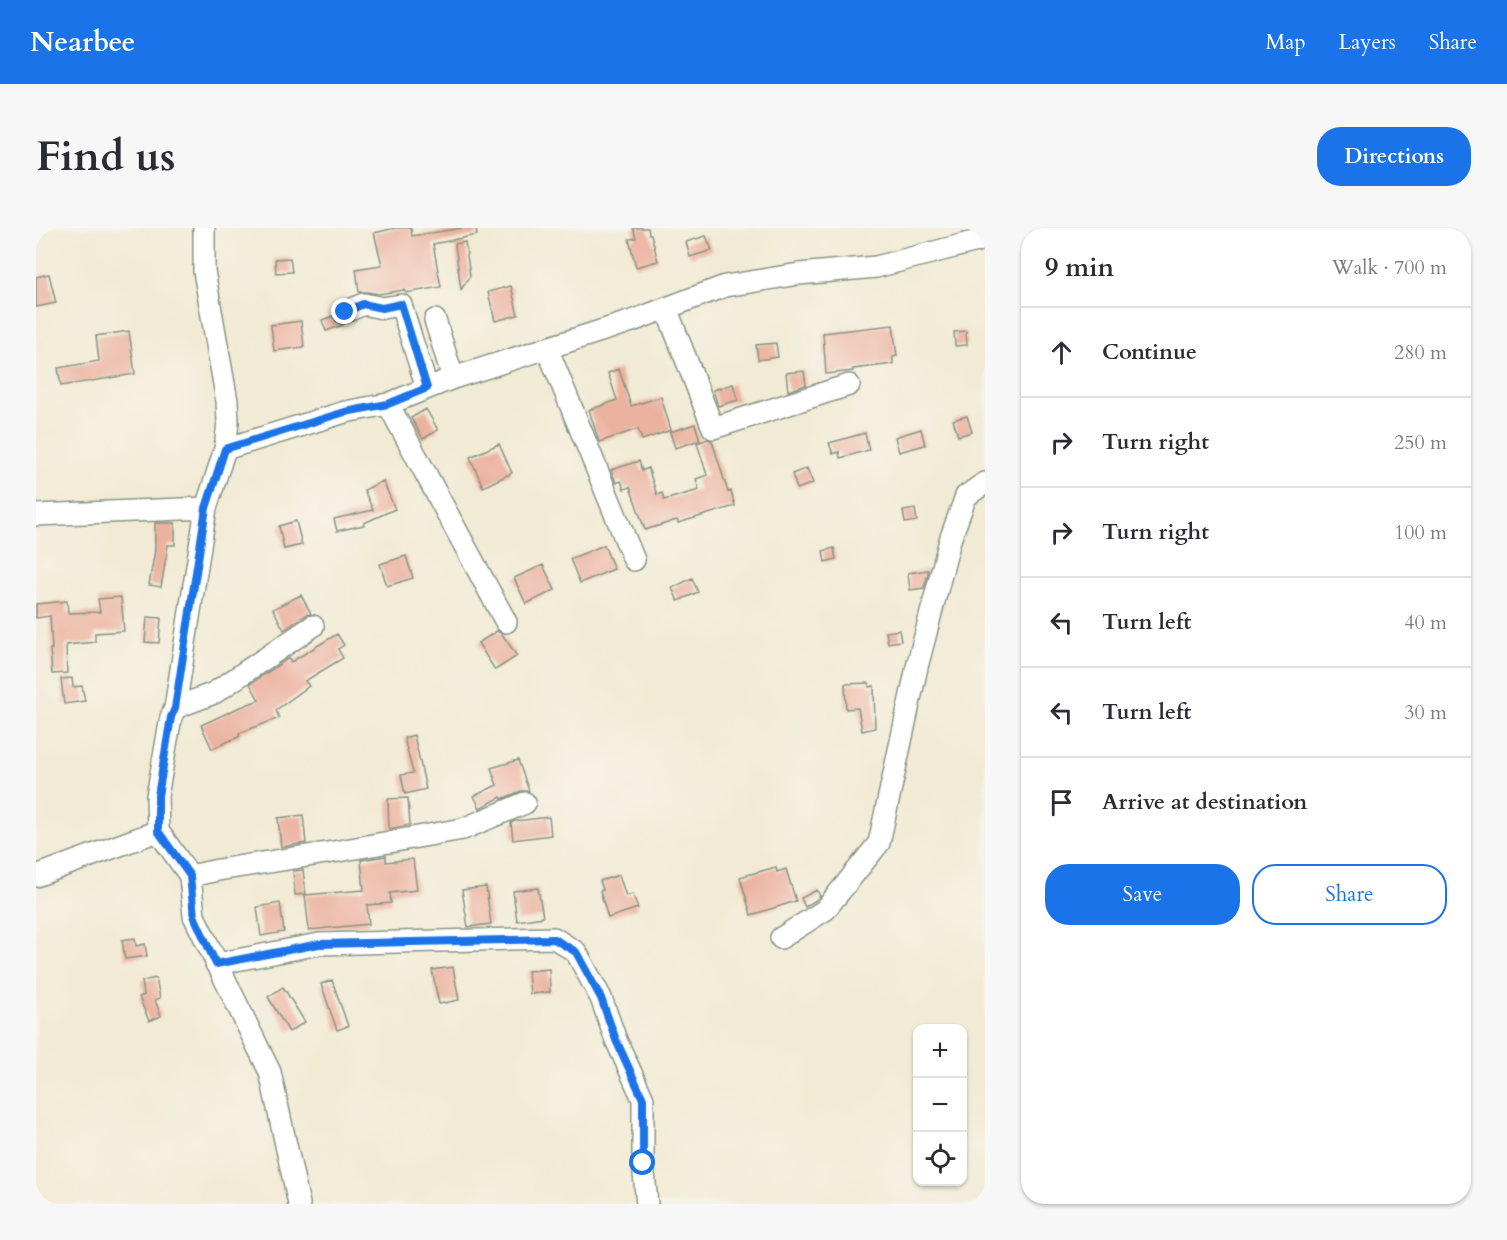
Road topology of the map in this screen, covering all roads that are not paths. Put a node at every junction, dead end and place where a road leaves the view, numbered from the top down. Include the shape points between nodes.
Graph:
1 (204, 228) edge
2 (985, 238) edge
3 (666, 308) junction
4 (345, 312) dead end
5 (435, 320) dead end
6 (547, 348) junction
7 (453, 378) junction
8 (849, 385) dead end
9 (427, 388) junction
10 (388, 404) junction
11 (225, 449) junction
12 (985, 483) edge
13 (206, 508) junction
14 (36, 515) edge
15 (634, 560) dead end
16 (506, 622) dead end
17 (313, 626) dead end
18 (175, 708) junction
19 (525, 803) dead end
20 (158, 831) junction
21 (36, 876) edge
22 (190, 876) junction
23 (781, 938) dead end
24 (216, 964) junction
25 (299, 1204) edge
26 (646, 1204) edge

1 - 11 street via 204,271 227,401
2 - 3 street via 876,267 799,273 725,286
3 - 6 street
3 - 8 street via 713,428
4 - 9 street via 363,304 382,308 401,304
5 - 7 street
6 - 7 street
6 - 15 street
7 - 9 street
9 - 10 street
10 - 11 street via 345,412
10 - 16 street
11 - 13 street
12 - 23 street via 966,496 950,540 917,666 879,843 825,910
13 - 14 street
13 - 18 street
17 - 18 street via 214,693
18 - 20 street via 158,796
19 - 22 street via 463,828
20 - 21 street
20 - 22 street
22 - 24 street via 194,916
24 - 25 street via 270,1072
24 - 26 street via 319,944 554,939 576,952 601,998 643,1099

